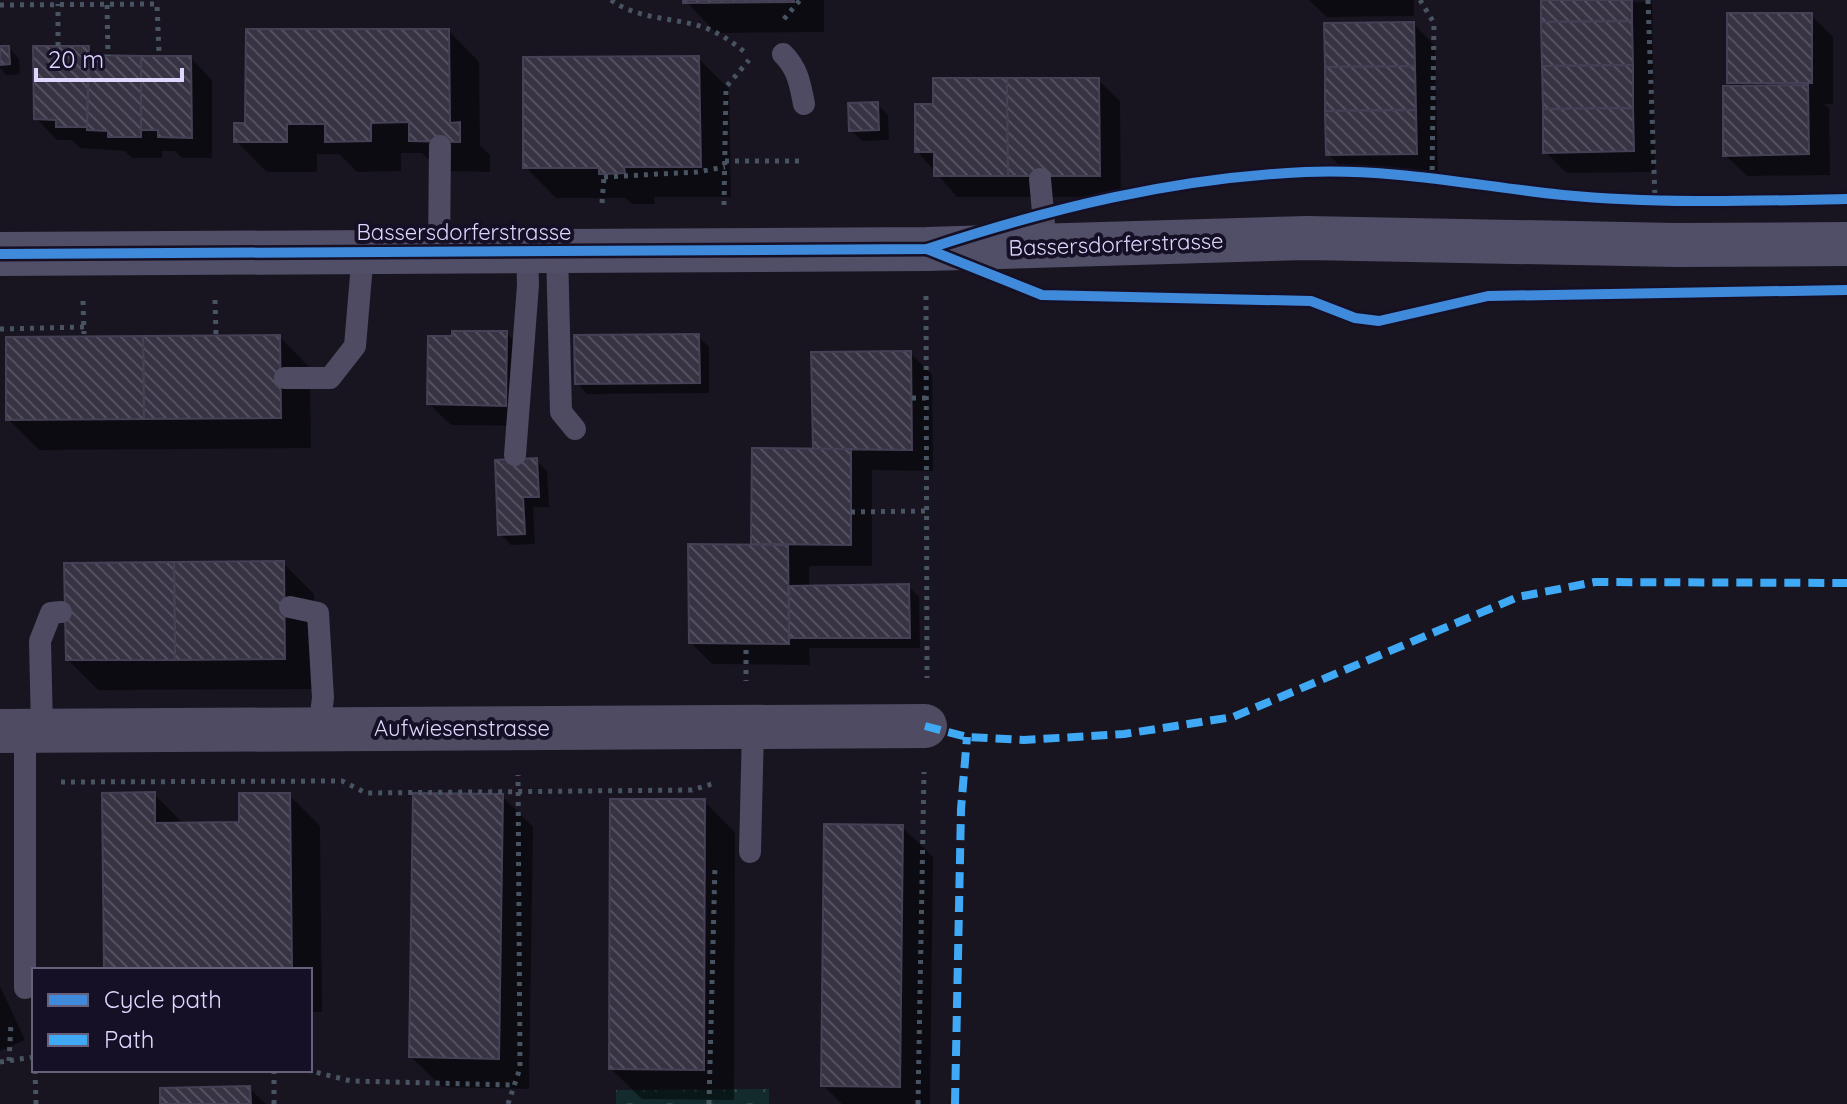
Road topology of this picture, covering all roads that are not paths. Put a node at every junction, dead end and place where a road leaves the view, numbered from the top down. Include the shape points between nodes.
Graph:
1 (783, 54) dead end
2 (804, 104) dead end
3 (440, 146) dead end
4 (1040, 179) dead end
5 (1847, 244) edge
6 (1046, 246) junction
7 (542, 251) junction
8 (363, 252) junction
9 (439, 252) junction
10 (0, 254) edge
11 (285, 378) dead end
12 (575, 429) dead end
13 (515, 455) dead end
14 (290, 607) dead end
15 (61, 612) dead end
16 (738, 716) junction
17 (925, 726) road end
18 (319, 729) junction
19 (22, 730) edge
20 (750, 852) dead end
21 (25, 988) dead end

1 - 2 lane via 800,80
3 - 9 lane
4 - 6 lane
5 - 6 street, Bassersdorferstrasse via 1307,238
6 - 7 street, Bassersdorferstrasse
7 - 9 street, Bassersdorferstrasse
7 - 12 lane via 561,412
7 - 13 lane via 528,285
8 - 9 street, Bassersdorferstrasse
8 - 10 street, Bassersdorferstrasse
8 - 11 lane via 355,346 330,378
14 - 18 lane via 318,613 323,698
15 - 19 lane via 51,613 40,641
16 - 17 street, Aufwiesenstrasse
16 - 18 street, Aufwiesenstrasse via 518,727
16 - 20 lane
18 - 19 street, Aufwiesenstrasse
19 - 21 lane

